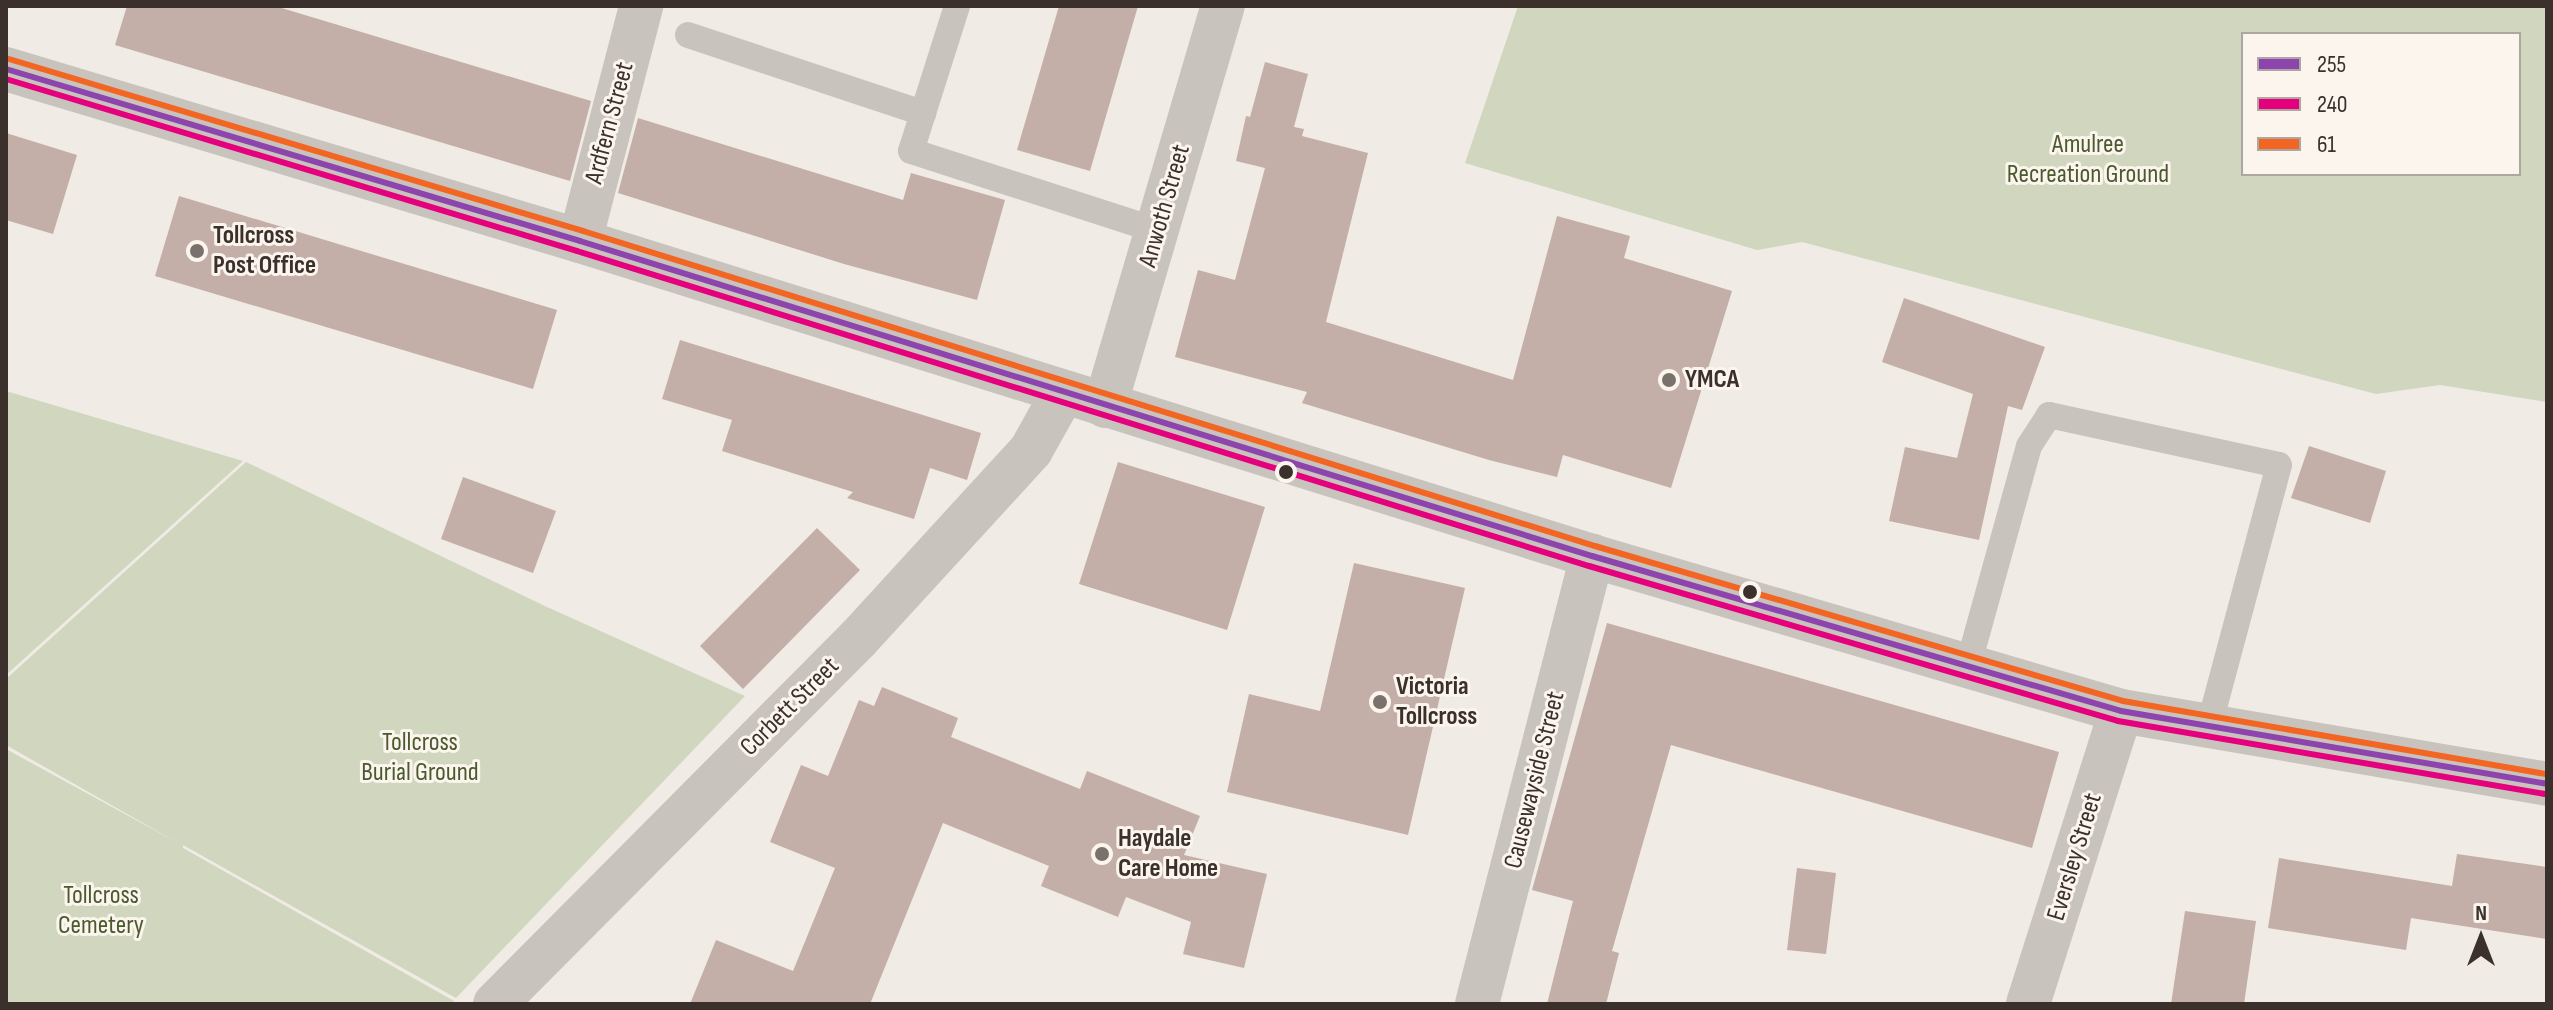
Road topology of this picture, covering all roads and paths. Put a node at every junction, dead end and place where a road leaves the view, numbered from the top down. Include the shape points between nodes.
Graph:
1 (641, 6) edge
2 (957, 6) edge
3 (1223, 6) edge
4 (688, 35) dead end
5 (6, 69) edge
6 (923, 113) junction
7 (1158, 231) junction
8 (580, 241) junction
9 (1063, 393) junction
10 (1105, 406) junction
11 (1592, 556) junction
12 (1968, 666) junction
13 (2121, 711) junction
14 (2209, 727) junction
15 (2547, 784) edge
16 (495, 1004) edge
17 (1477, 1004) edge
18 (2028, 1004) edge

1 - 8 street, Ardfern Street
2 - 6 lane
3 - 7 street, Anwoth Street
4 - 6 lane
5 - 8 street
6 - 7 lane via 911,151
7 - 10 street, Anwoth Street
8 - 9 street
9 - 10 street
9 - 16 street, Corbett Street via 1031,450 858,639
10 - 11 street
11 - 12 street
11 - 17 street, Causewayside Street
12 - 13 street
12 - 14 lane via 2029,446 2049,415 2279,465
13 - 14 street
13 - 18 street, Eversley Street
14 - 15 street

